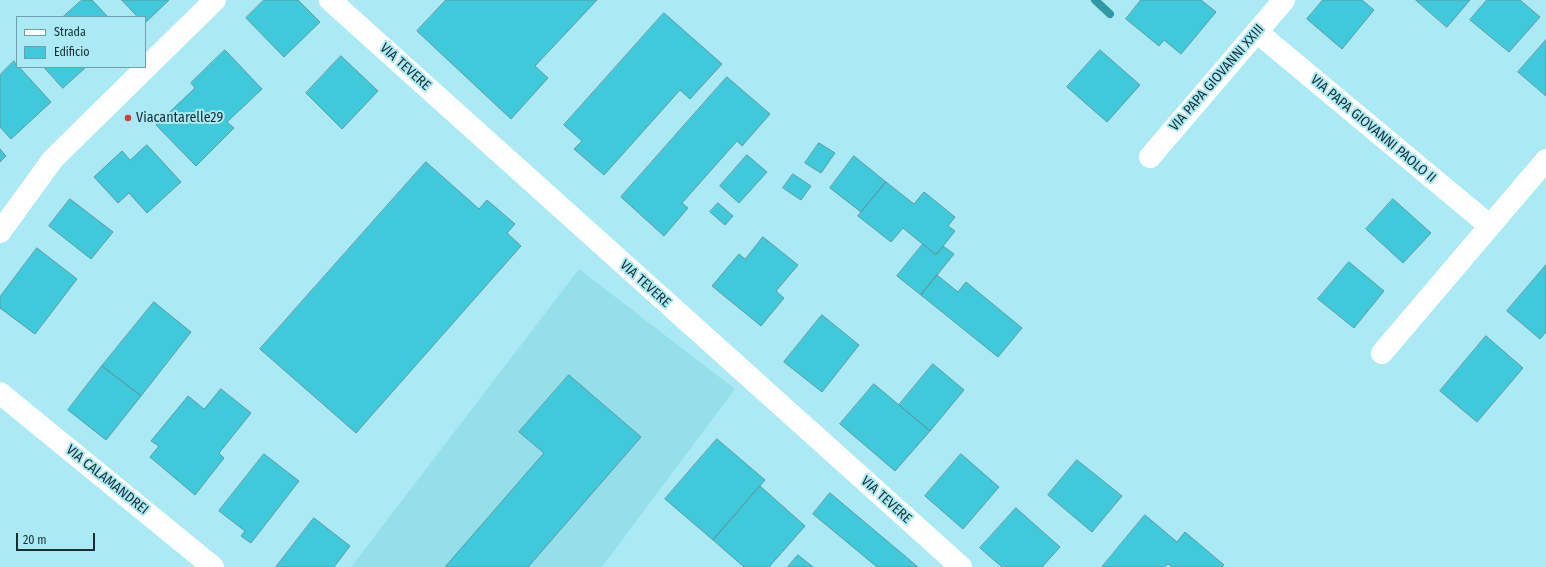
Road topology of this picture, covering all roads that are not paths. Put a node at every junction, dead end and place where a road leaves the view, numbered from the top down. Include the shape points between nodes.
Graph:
1 (215, 0) edge
2 (330, 0) edge
3 (1284, 0) edge
4 (1257, 32) junction
5 (1150, 157) dead end
6 (1546, 160) edge
7 (1490, 226) junction
8 (0, 232) edge
9 (1382, 353) dead end
10 (0, 393) edge
11 (213, 567) edge
12 (960, 567) edge

1 - 8 street via 54,159
2 - 12 street, VIA TEVERE
3 - 4 street, VIA PAPA GIOVANNI XXIII
4 - 5 street, VIA PAPA GIOVANNI XXIII
4 - 7 street, VIA PAPA GIOVANNI PAOLO II
6 - 7 street
7 - 9 street
10 - 11 street, VIA CALAMANDREI

